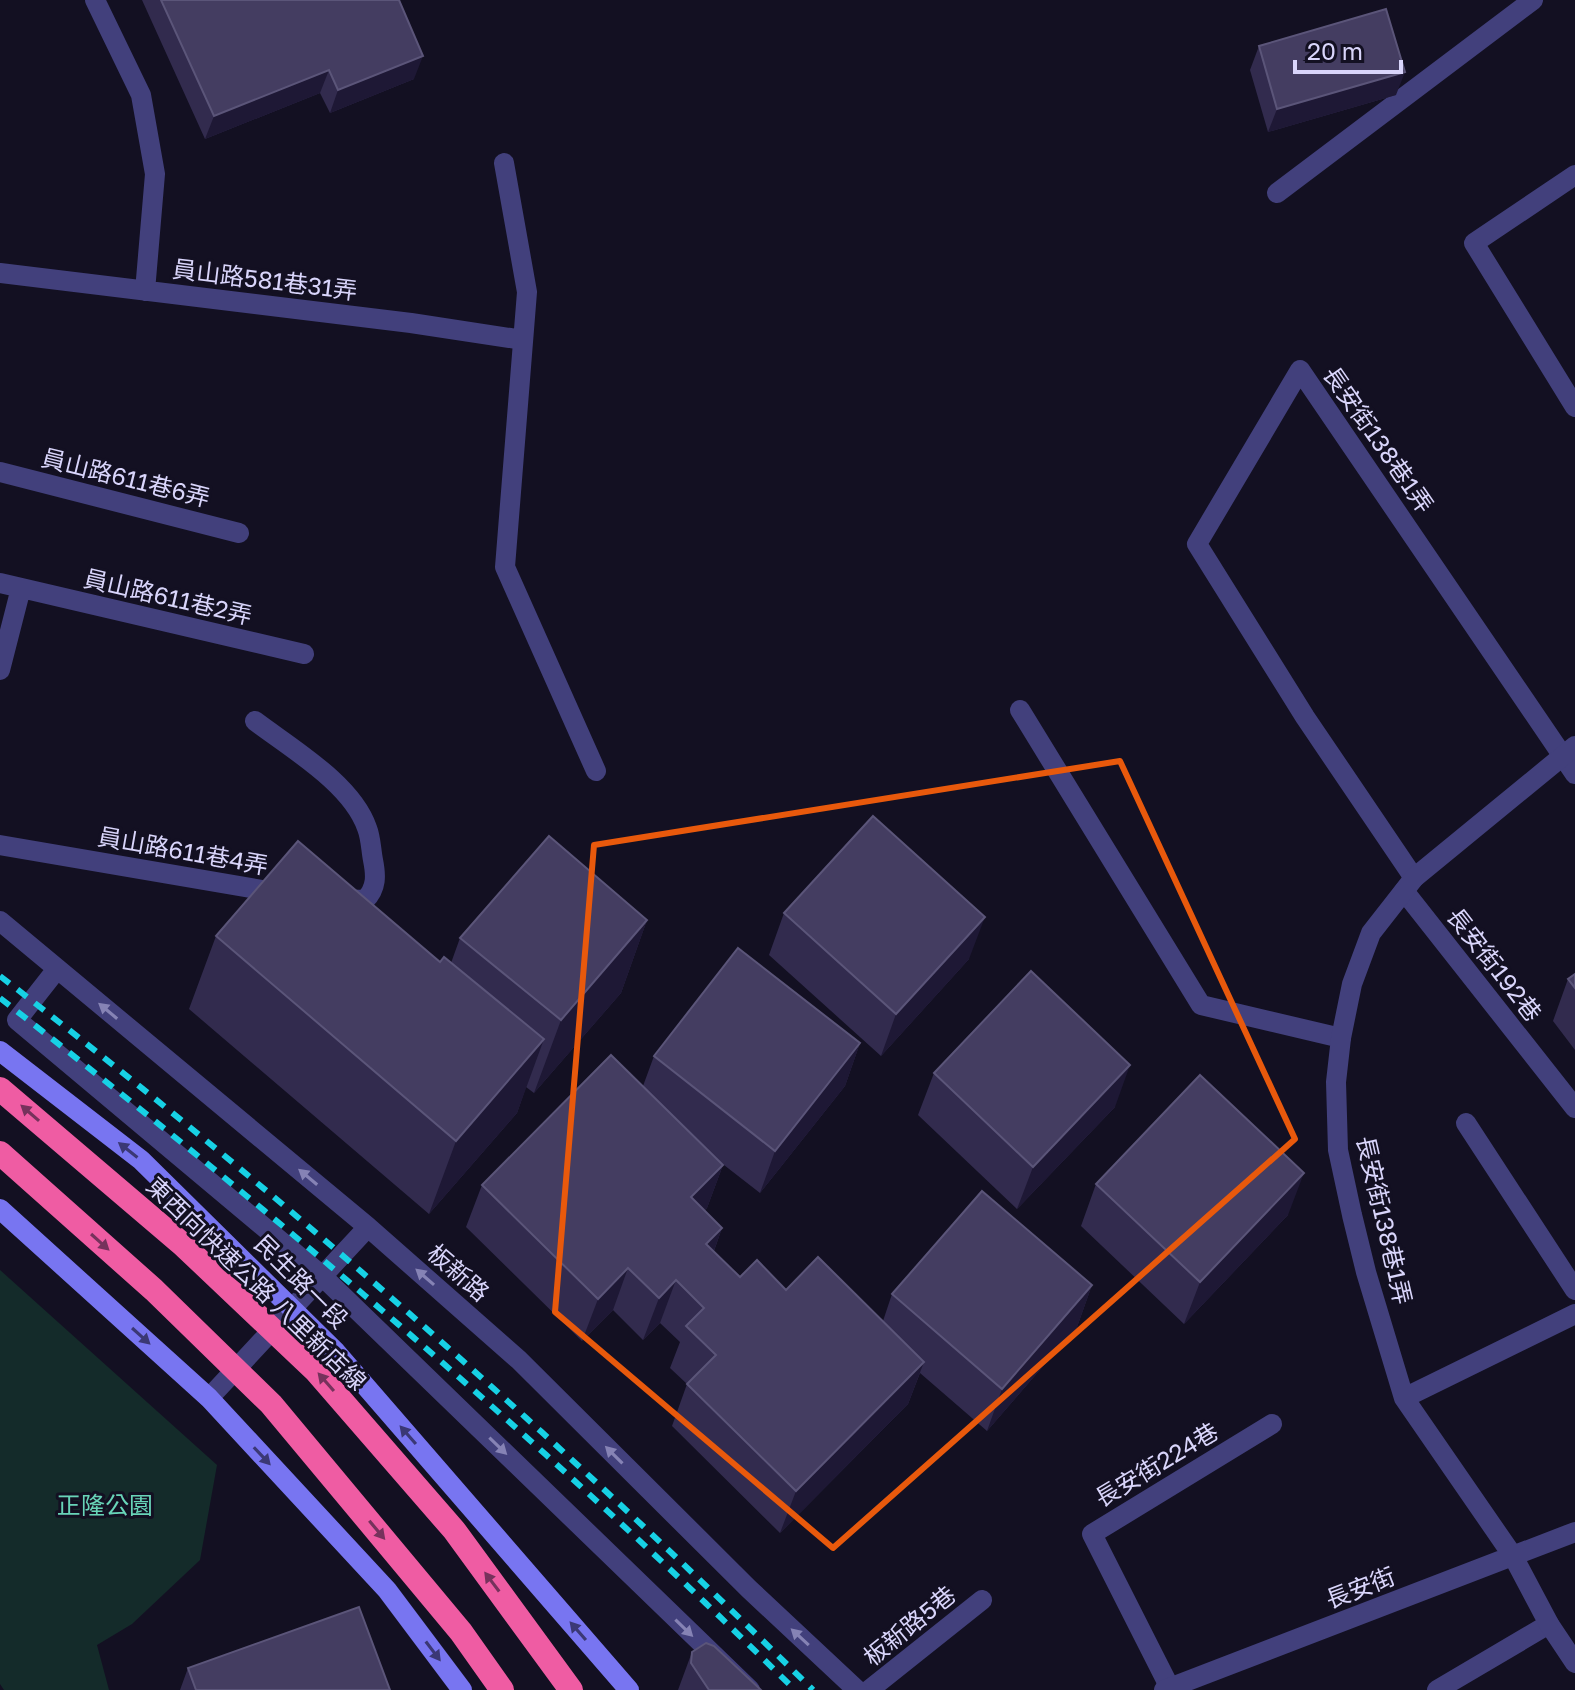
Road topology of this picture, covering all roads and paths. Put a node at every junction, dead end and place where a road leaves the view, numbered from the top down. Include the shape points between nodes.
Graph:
1 (95, 0) edge
2 (1533, 0) edge
3 (504, 163) dead end
4 (1575, 175) edge
5 (1277, 193) dead end
6 (0, 273) edge
7 (145, 291) junction
8 (523, 340) junction
9 (1575, 407) edge
10 (0, 472) edge
11 (239, 533) dead end
12 (0, 583) edge
13 (21, 588) junction
14 (304, 654) dead end
15 (0, 670) edge
16 (1020, 710) dead end
17 (255, 721) dead end
18 (1569, 751) edge
19 (596, 771) dead end
20 (1575, 774) edge
21 (0, 845) edge
22 (1409, 884) junction
23 (0, 921) edge
24 (57, 969) junction
25 (1341, 1038) junction
26 (0, 1051) edge
27 (0, 1089) edge
28 (1575, 1108) edge
29 (1466, 1123) dead end
30 (0, 1153) edge
31 (0, 1209) edge
32 (368, 1227) junction
33 (321, 1275) junction
34 (1575, 1290) edge
35 (292, 1306) junction
36 (1575, 1314) edge
37 (209, 1398) junction
38 (1404, 1398) junction
39 (1272, 1424) dead end
40 (1575, 1532) edge
41 (1513, 1556) junction
42 (982, 1600) dead end
43 (1549, 1624) junction
44 (1575, 1663) edge
45 (1167, 1689) edge
46 (462, 1690) edge
47 (502, 1690) edge
48 (571, 1690) edge
49 (629, 1690) edge
50 (750, 1690) edge
51 (857, 1690) edge
52 (869, 1690) edge
53 (1437, 1690) edge

1 - 7 street via 144,108 155,174
2 - 5 street
3 - 8 street via 527,292
4 - 9 street via 1474,243
6 - 7 street, 員山路581巷31弄
7 - 8 street, 員山路581巷31弄
8 - 19 street via 505,567
10 - 11 street, 員山路611巷6弄
12 - 13 street, 員山路611巷2弄
13 - 14 street, 員山路611巷2弄
13 - 15 street
16 - 25 street via 1201,1005
17 - 21 street, 員山路611巷4弄 via 352,799 367,828 376,877 365,900 309,898
18 - 20 street
18 - 22 street, 長安街138巷1弄
18 - 22 street, 長安街138巷1弄 via 1300,370 1197,544
22 - 25 street, 長安街138巷1弄 via 1371,933 1352,984
22 - 28 street, 長安街192巷
23 - 24 street, 板新路
32 -> 24 street, 板新路
24 - 33 street via 17,1020
25 - 38 street, 長安街138巷1弄 via 1338,1150 1366,1272
35 -> 26 main road, 民生路一段 via 141,1160
48 -> 27 highway, 東西向快速公路 八里新店線, bridge via 454,1530 315,1370 182,1244
29 - 34 street
30 -> 47 highway, bridge via 154,1290 271,1404 461,1632
31 -> 37 main road
32 - 33 street
51 -> 32 street, 板新路 via 519,1360
33 - 35 street
33 -> 50 street
35 - 37 street
49 -> 35 main road, 民生路一段
36 - 38 street
37 -> 46 main road via 387,1590
38 - 41 street, 長安街138巷1弄
39 - 45 street, 長安街224巷 via 1092,1534
40 - 41 street, 長安街
41 - 43 street, 長安街138巷1弄
41 - 45 street, 長安街
42 - 52 street, 板新路5巷
43 - 44 street, 長安街138巷1弄
43 - 53 street

